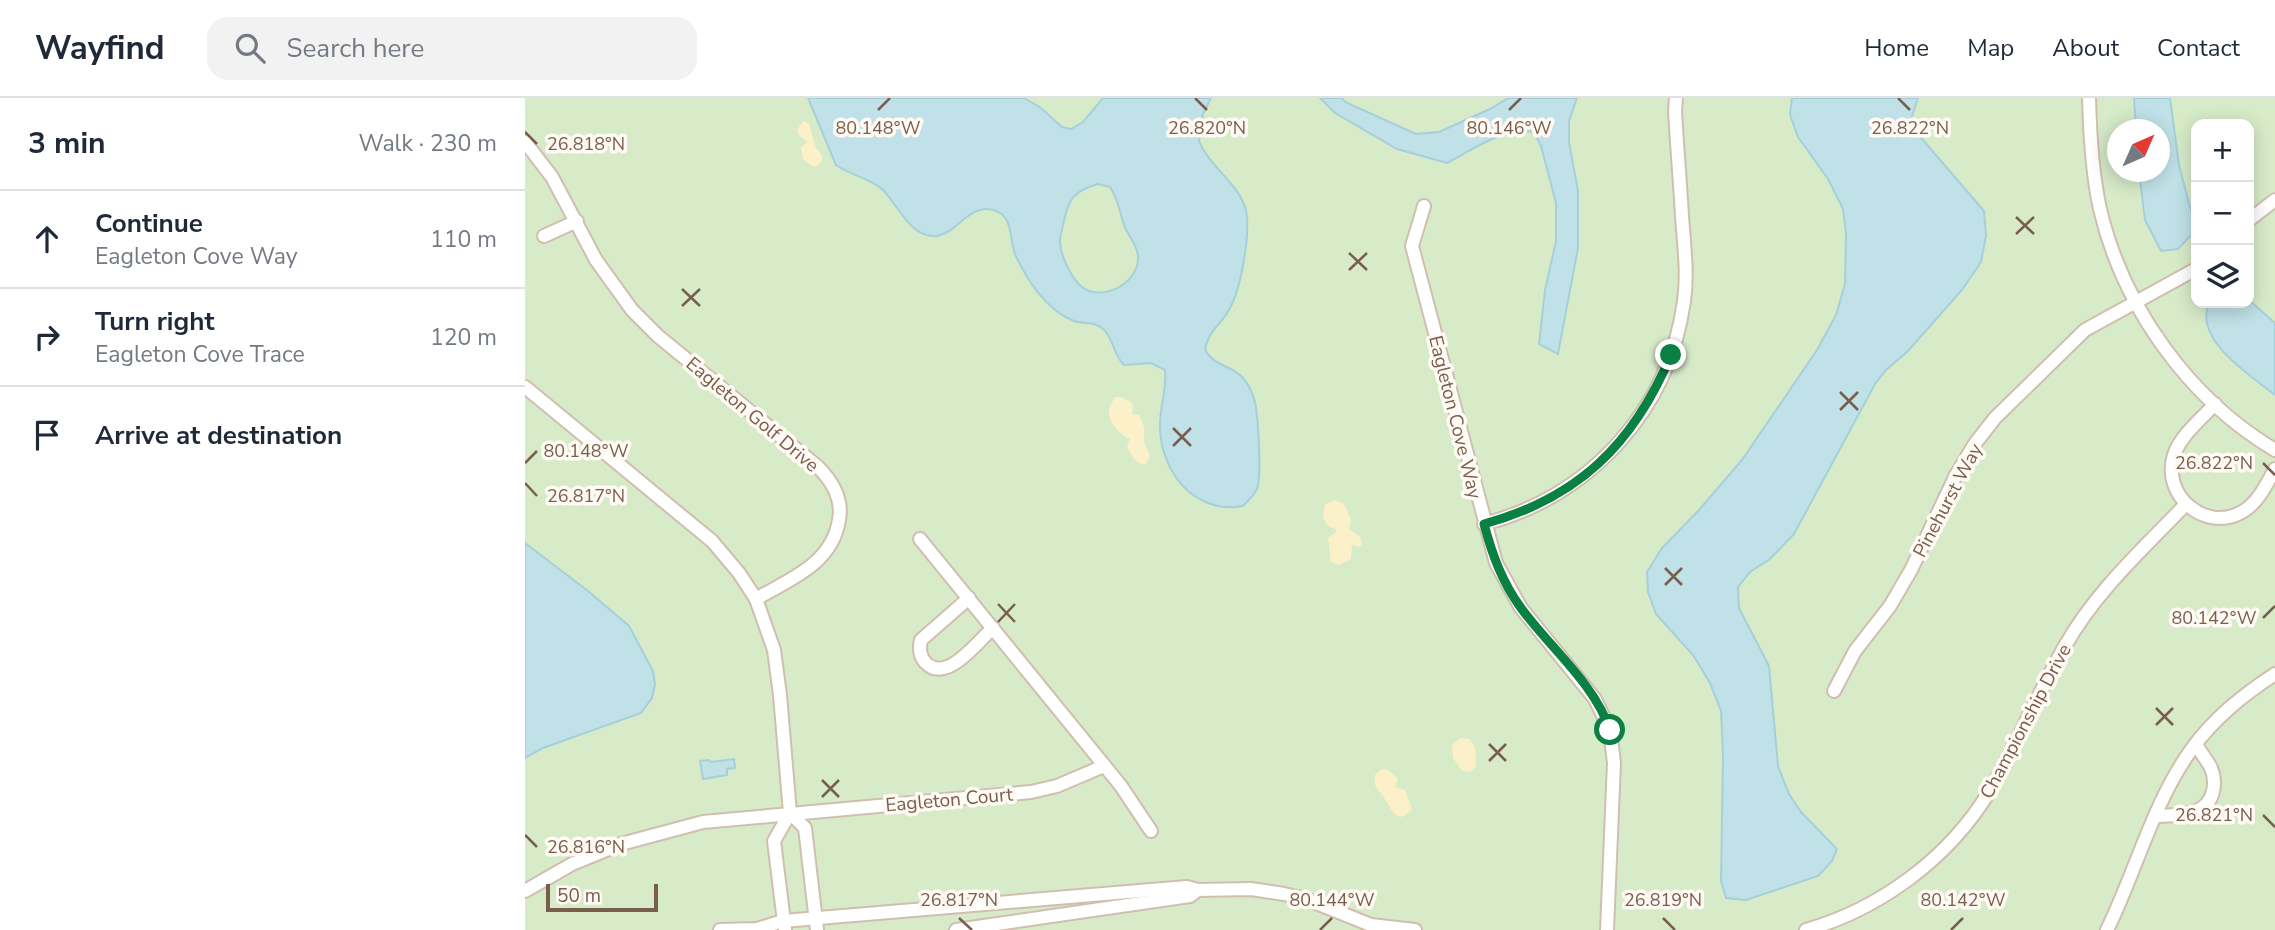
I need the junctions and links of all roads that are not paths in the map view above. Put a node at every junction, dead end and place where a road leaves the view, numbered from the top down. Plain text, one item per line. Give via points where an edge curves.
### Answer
1 (1676, 98) edge
2 (2089, 98) edge
3 (525, 142) edge
4 (2275, 200) edge
5 (1424, 206) dead end
6 (2254, 216) edge
7 (576, 221) junction
8 (544, 236) dead end
9 (2191, 272) edge
10 (2135, 302) junction
11 (525, 387) edge
12 (2215, 404) junction
13 (2275, 450) edge
14 (2275, 469) edge
15 (2186, 504) junction
16 (1484, 524) junction
17 (920, 539) dead end
18 (969, 598) junction
19 (755, 599) junction
20 (993, 628) junction
21 (2275, 674) edge
22 (1834, 691) dead end
23 (2196, 744) junction
24 (1104, 766) junction
25 (790, 813) junction
26 (2156, 816) junction
27 (1151, 831) dead end
28 (1198, 890) junction
29 (525, 891) edge
30 (817, 924) edge
31 (784, 925) edge
32 (720, 930) edge
33 (957, 930) edge
34 (1415, 930) edge
35 (1607, 930) edge
36 (1806, 930) edge
37 (2106, 930) edge

1 - 16 street via 1684,300 1676,342 1658,387 1627,434 1578,481 1529,509
2 - 10 street via 2093,170 2101,211
3 - 7 street, Eagleton Golf Drive via 552,177
4 - 6 street
5 - 16 street, Eagleton Cove Way via 1412,246
7 - 8 street
7 - 19 street, Eagleton Golf Drive via 596,260 632,310 818,467 836,493 837,534 826,553
9 - 10 street, Pinehurst Way
10 - 12 street via 2173,359
10 - 22 street, Pinehurst Way via 2076,338 1981,436 1956,475 1906,579 1855,651
11 - 19 street via 712,541
12 - 13 street
12 - 15 street via 2173,457 2174,486
14 - 15 street via 2257,499 2230,517 2207,516
15 - 36 street, Championship Drive via 2087,611 2004,766 1965,826 1886,895
16 - 35 street, Eagleton Cove Way via 1507,587 1595,699 1610,730 1614,763
17 - 18 street
18 - 20 street
18 - 20 street via 921,640 919,648 927,664 936,669 951,666
19 - 25 street via 778,671
20 - 24 street
21 - 23 street via 2229,707
23 - 26 street via 2173,778
23 - 26 street via 2212,769 2213,793 2208,803 2187,814
24 - 25 street, Eagleton Court via 1031,792
24 - 27 street
25 - 29 street, Eagleton Court via 723,819 661,832 582,860
25 - 30 street via 805,828
25 - 31 street via 774,841
26 - 37 street
28 - 30 street via 1187,887
28 - 33 street via 1190,896
28 - 34 street via 1284,894 1371,925
30 - 31 street
31 - 32 street

